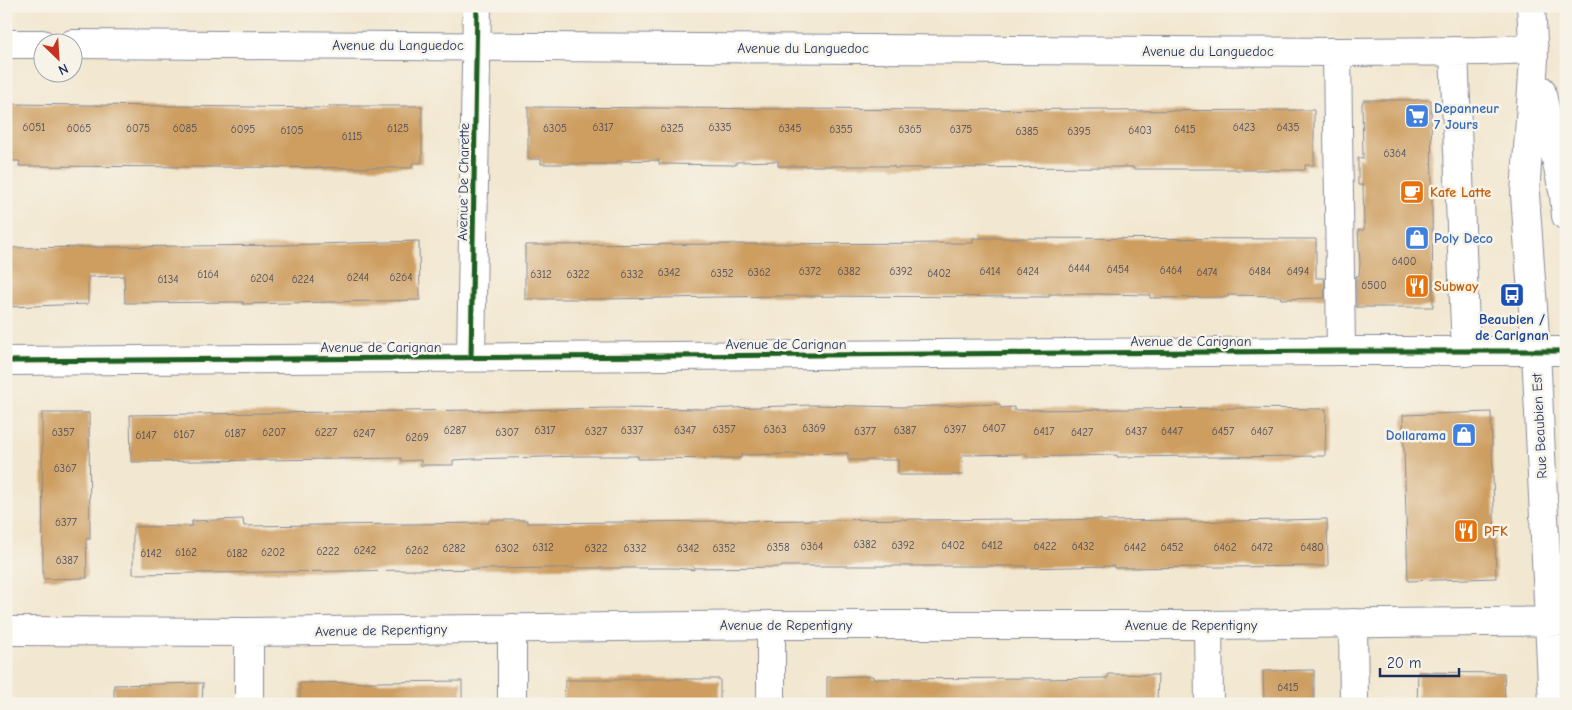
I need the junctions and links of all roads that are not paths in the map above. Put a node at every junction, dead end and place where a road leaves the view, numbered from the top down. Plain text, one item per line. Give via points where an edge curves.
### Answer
1 (477, 6) edge
2 (1531, 6) edge
3 (6, 44) edge
4 (32, 44) edge
5 (82, 44) edge
6 (477, 45) junction
7 (1454, 51) junction
8 (1338, 52) junction
9 (1534, 54) junction
10 (1565, 203) edge
11 (1341, 351) junction
12 (1466, 352) junction
13 (1552, 354) edge
14 (471, 357) junction
15 (6, 361) edge
16 (1558, 621) edge
17 (1353, 623) junction
18 (771, 625) junction
19 (1208, 625) junction
20 (512, 628) junction
21 (6, 631) edge
22 (249, 632) junction
23 (249, 704) edge
24 (512, 704) edge
25 (771, 704) edge
26 (1209, 704) edge
27 (1354, 704) edge
28 (1553, 704) edge

1 - 6 street, Avenue De Charette
2 - 9 street, Rue Beaubien Est
3 - 4 street
5 - 6 street, Avenue du Languedoc
6 - 8 street, Avenue du Languedoc
6 - 14 street, Avenue De Charette
7 - 8 street, Avenue du Languedoc
7 - 9 street, Avenue du Languedoc
7 - 12 street
8 - 11 street
9 - 10 street, Rue Beaubien Est
9 - 13 street, Rue Beaubien Est via 1525,194
11 - 12 street, Avenue de Carignan
11 - 14 street, Avenue de Carignan
12 - 13 street, Avenue de Carignan
13 - 16 street, Rue Beaubien Est
14 - 15 street, Avenue de Carignan
16 - 17 street, Avenue de Repentigny
16 - 28 street, Rue Beaubien Est
17 - 19 street, Avenue de Repentigny
17 - 27 street
18 - 19 street, Avenue de Repentigny
18 - 20 street, Avenue de Repentigny
18 - 25 street
19 - 26 street
20 - 22 street, Avenue de Repentigny
20 - 24 street
21 - 22 street, Avenue de Repentigny
22 - 23 street

